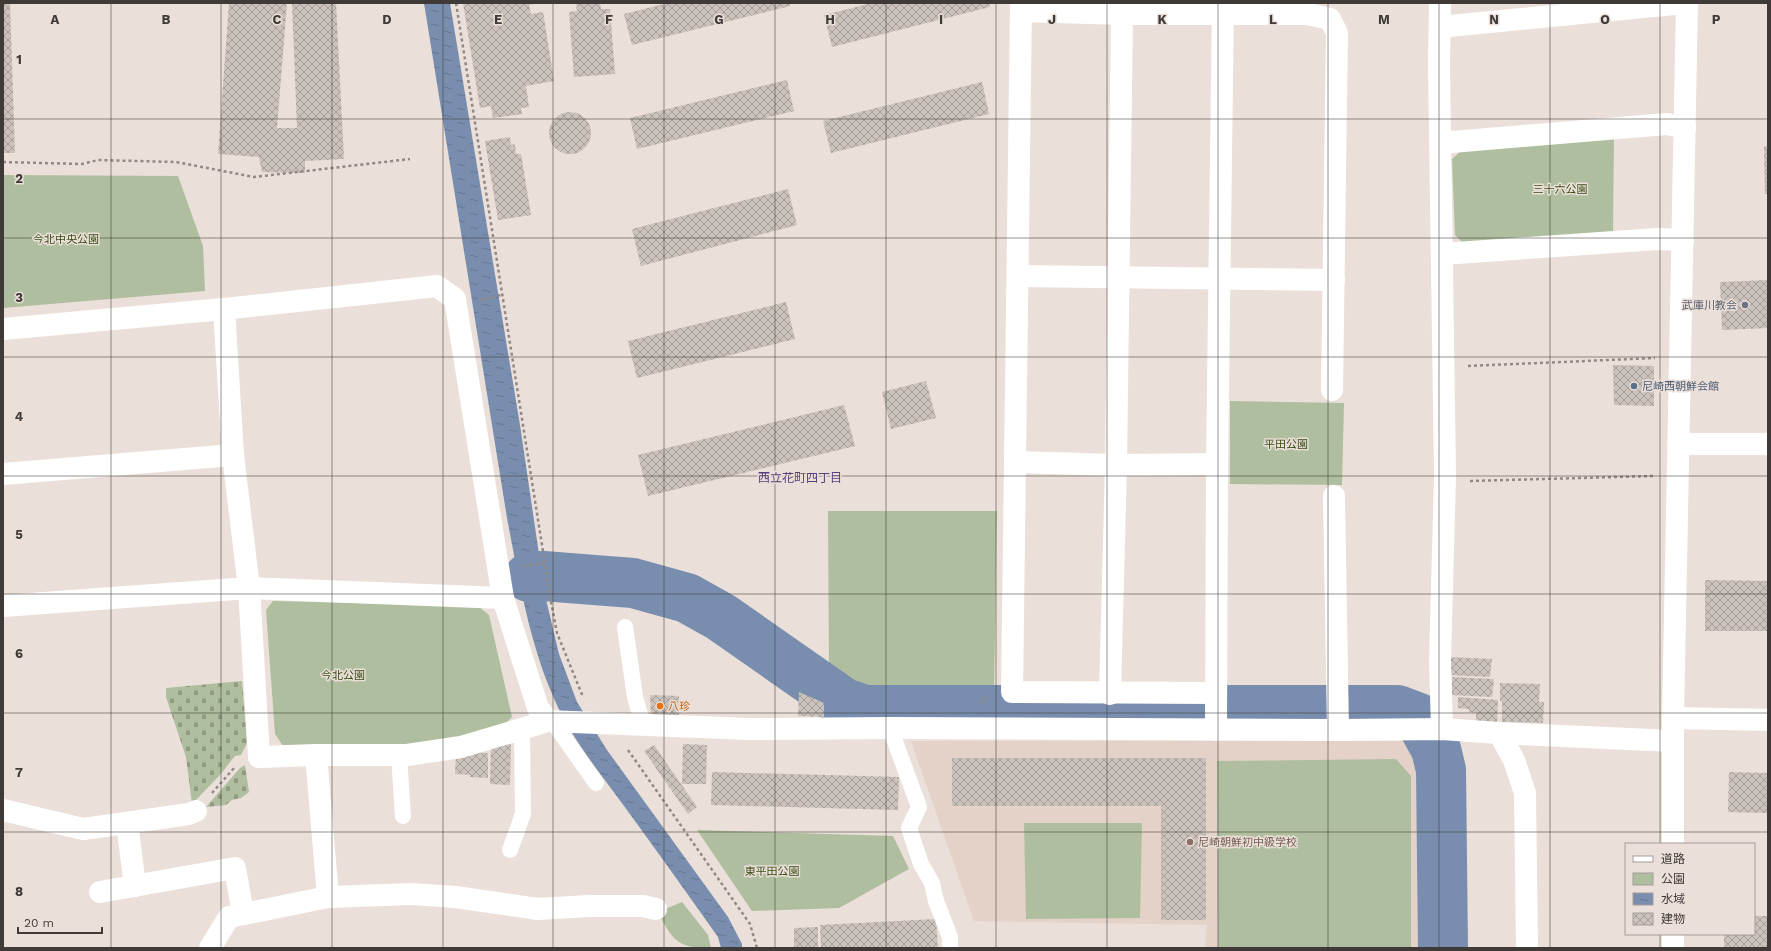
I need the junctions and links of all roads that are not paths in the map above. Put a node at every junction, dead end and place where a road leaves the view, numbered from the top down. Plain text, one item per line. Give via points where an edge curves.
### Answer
1 (1440, 3) edge
2 (1687, 4) edge
3 (1021, 7) edge
4 (1223, 8) edge
5 (1122, 14) junction
6 (1440, 25) junction
7 (1686, 128) junction
8 (1440, 143) junction
9 (1683, 240) junction
10 (1442, 254) junction
11 (1018, 276) junction
12 (1118, 278) junction
13 (1220, 278) junction
14 (1334, 280) junction
15 (224, 309) junction
16 (3, 329) edge
17 (1332, 390) dead end
18 (1679, 444) junction
19 (1768, 444) edge
20 (233, 455) junction
21 (1015, 462) junction
22 (1217, 464) junction
23 (1116, 465) junction
24 (3, 474) edge
25 (1334, 496) dead end
26 (249, 588) junction
27 (503, 598) junction
28 (3, 606) edge
29 (625, 627) dead end
30 (1110, 694) junction
31 (1216, 711) junction
32 (1338, 717) junction
33 (1673, 718) junction
34 (1768, 720) edge
35 (553, 721) junction
36 (644, 725) junction
37 (890, 728) junction
38 (522, 729) junction
39 (1442, 729) junction
40 (1498, 733) junction
41 (1673, 741) junction
42 (316, 755) junction
43 (399, 755) junction
44 (596, 784) dead end
45 (3, 810) edge
46 (196, 811) road end
47 (403, 816) dead end
48 (127, 822) junction
49 (1673, 843) edge
50 (510, 850) dead end
51 (135, 886) junction
52 (100, 892) dead end
53 (328, 897) junction
54 (656, 909) dead end
55 (243, 914) junction
56 (1673, 935) edge
57 (210, 948) edge
58 (950, 948) edge
59 (1527, 948) edge
60 (1673, 948) edge

1 - 6 street
2 - 6 street
2 - 7 street
3 - 5 street
3 - 11 street
4 - 5 street
4 - 13 street
4 - 14 street via 1308,14 1330,19 1337,33
5 - 12 street
6 - 8 street
7 - 8 street via 1667,124
7 - 9 street
8 - 10 street
9 - 10 street via 1657,239
9 - 18 street
10 - 39 street
11 - 12 street
11 - 21 street
12 - 13 street
12 - 23 street
13 - 14 street
13 - 22 street
14 - 17 street
15 - 16 street
15 - 20 street
15 - 27 street via 437,286 455,299
18 - 19 street
18 - 33 street
20 - 24 street
20 - 26 street
21 - 23 street
21 - 30 street via 1012,692
22 - 23 street
22 - 31 street
23 - 30 street
25 - 32 street
26 - 27 street
26 - 28 street
26 - 42 street via 259,757
27 - 35 street via 538,708
29 - 36 lane via 635,696
30 - 31 street
31 - 32 street
31 - 37 street
32 - 39 street via 1411,729
33 - 34 street
33 - 41 street
35 - 36 street
35 - 38 street
35 - 44 lane
36 - 37 street via 749,729
37 - 58 lane via 919,807 909,828 921,864 932,883 950,937
38 - 43 street via 461,747
38 - 50 lane via 523,814
39 - 40 street
40 - 41 street
40 - 59 street via 1514,760 1525,793
41 - 49 street
42 - 43 street
42 - 53 street
43 - 47 lane
45 - 48 street via 83,829
46 - 48 street
48 - 51 street
51 - 52 street
51 - 55 street via 235,868
53 - 54 street via 412,894 455,897 538,910 588,906 644,906
53 - 55 street
55 - 57 street via 229,917
56 - 60 street

